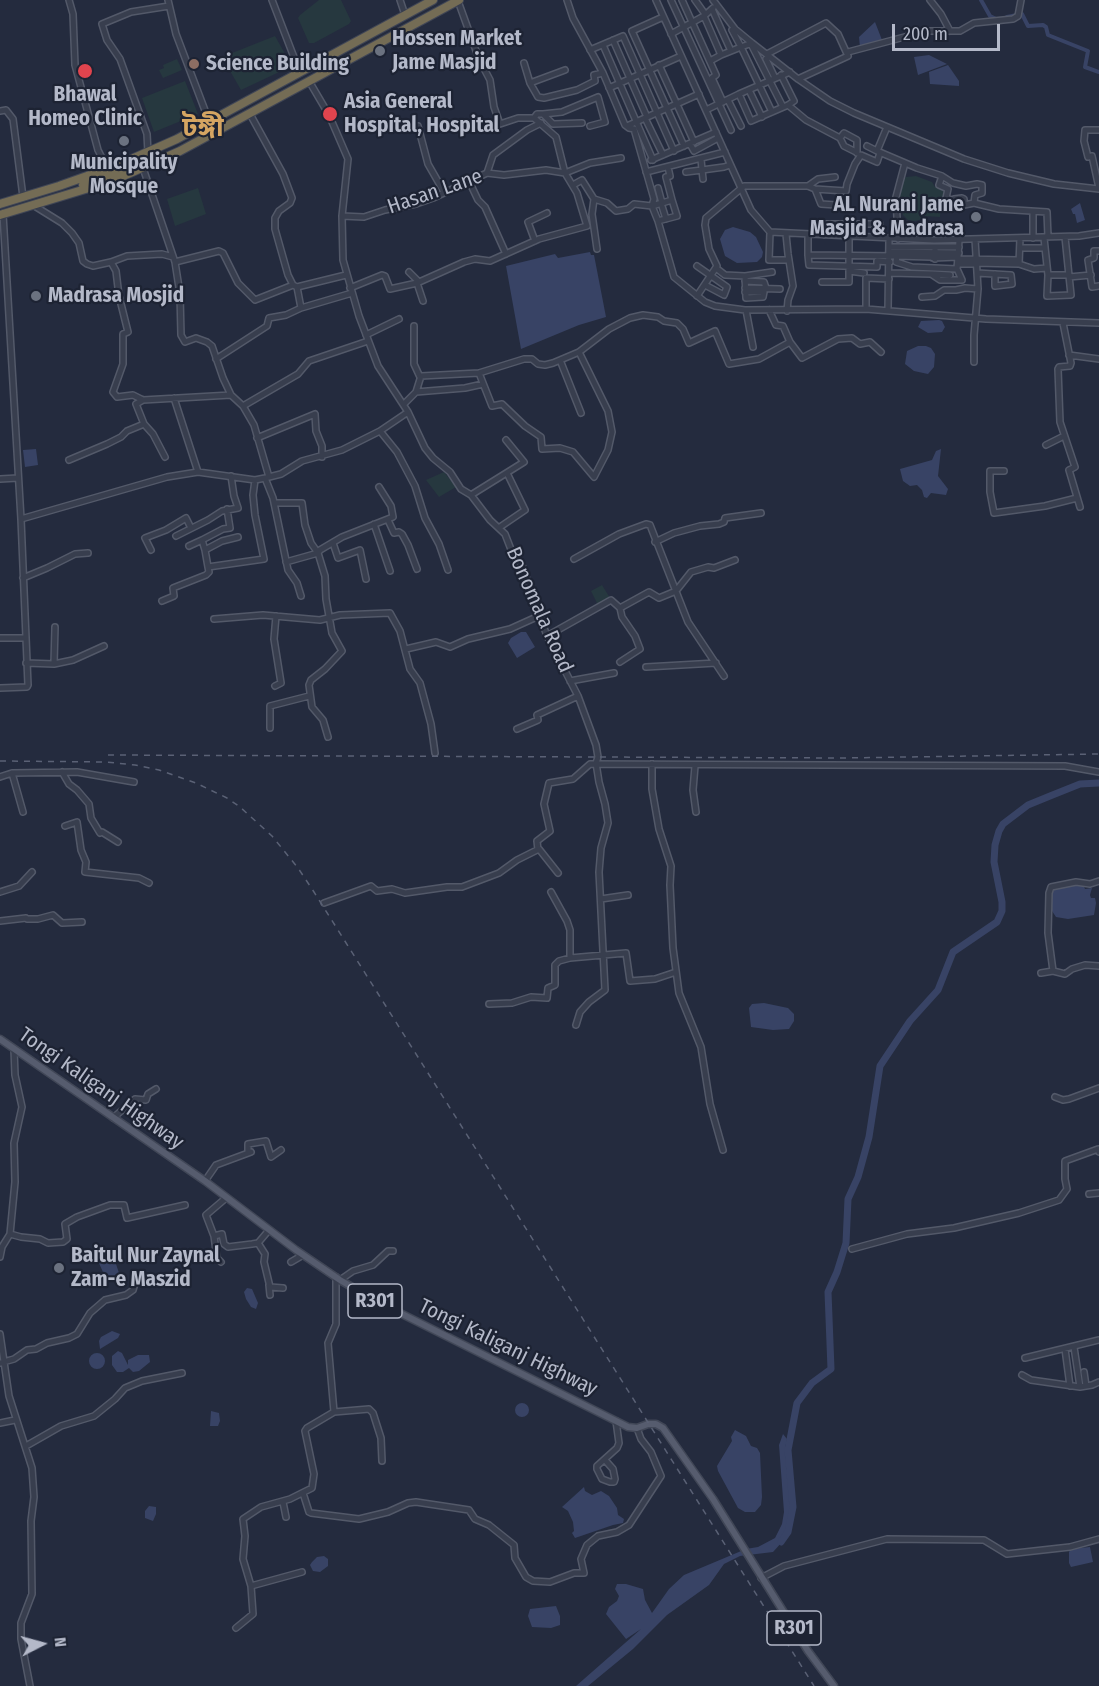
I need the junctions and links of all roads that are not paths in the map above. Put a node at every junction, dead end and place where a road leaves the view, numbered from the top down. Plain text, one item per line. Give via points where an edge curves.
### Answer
1 (69, 0) edge
2 (272, 0) edge
3 (400, 0) edge
4 (433, 0) edge
5 (459, 0) edge
6 (567, 0) edge
7 (656, 0) edge
8 (671, 0) edge
9 (682, 0) edge
10 (695, 0) edge
11 (930, 0) edge
12 (1021, 0) edge
13 (169, 3) edge
14 (714, 4) edge
15 (405, 15) junction
16 (704, 15) junction
17 (663, 17) junction
18 (692, 23) junction
19 (684, 27) junction
20 (735, 29) junction
21 (950, 31) junction
22 (672, 34) junction
23 (613, 40) junction
24 (751, 42) junction
25 (603, 45) junction
26 (741, 47) junction
27 (590, 50) junction
28 (731, 51) junction
29 (848, 52) junction
30 (721, 55) junction
31 (681, 56) junction
32 (766, 57) junction
33 (710, 61) junction
34 (524, 63) dead end
35 (659, 65) junction
36 (649, 69) junction
37 (565, 70) dead end
38 (790, 72) junction
39 (300, 73) junction
40 (603, 73) junction
41 (639, 74) junction
42 (781, 75) junction
43 (629, 79) junction
44 (772, 79) junction
45 (798, 79) junction
46 (309, 81) junction
47 (530, 83) junction
48 (620, 83) junction
49 (759, 85) junction
50 (609, 88) junction
51 (749, 90) junction
52 (699, 94) junction
53 (739, 94) junction
54 (723, 102) junction
55 (677, 104) junction
56 (785, 106) junction
57 (667, 108) junction
58 (706, 110) junction
59 (0, 111) edge
60 (772, 112) junction
61 (657, 113) junction
62 (250, 114) junction
63 (543, 114) junction
64 (762, 117) junction
65 (534, 118) junction
66 (646, 118) junction
67 (209, 121) junction
68 (637, 122) junction
69 (541, 123) junction
70 (582, 123) dead end
71 (418, 126) dead end
72 (590, 126) dead end
73 (627, 126) junction
74 (741, 126) dead end
75 (887, 127) junction
76 (731, 130) dead end
77 (1099, 130) edge
78 (717, 135) junction
79 (840, 138) junction
80 (689, 144) junction
81 (867, 146) dead end
82 (674, 151) junction
83 (725, 152) junction
84 (879, 152) junction
85 (148, 153) junction
86 (858, 154) junction
87 (663, 155) junction
88 (621, 158) dead end
89 (653, 159) junction
90 (701, 159) junction
91 (905, 163) junction
92 (644, 164) junction
93 (730, 165) junction
94 (668, 167) junction
95 (107, 168) junction
96 (143, 168) junction
97 (702, 170) junction
98 (121, 172) dead end
99 (646, 172) junction
100 (686, 172) dead end
101 (487, 173) junction
102 (565, 173) junction
103 (942, 176) junction
104 (836, 177) dead end
105 (704, 179) dead end
106 (469, 181) junction
107 (573, 185) junction
108 (808, 186) junction
109 (658, 188) dead end
110 (741, 188) junction
111 (814, 189) junction
112 (1099, 189) edge
113 (444, 192) junction
114 (23, 197) junction
115 (594, 199) junction
116 (672, 200) junction
117 (662, 203) junction
118 (974, 203) junction
119 (0, 204) edge
120 (33, 205) junction
121 (836, 205) dead end
122 (652, 206) junction
123 (1033, 212) junction
124 (1, 213) edge
125 (547, 213) dead end
126 (342, 216) junction
127 (666, 219) junction
128 (658, 221) junction
129 (880, 224) dead end
130 (770, 232) junction
131 (1099, 233) edge
132 (786, 234) junction
133 (808, 234) junction
134 (824, 235) junction
135 (849, 237) junction
136 (1065, 237) junction
137 (1020, 238) junction
138 (1033, 238) junction
139 (1046, 238) junction
140 (889, 239) junction
141 (898, 239) junction
142 (975, 239) junction
143 (959, 240) junction
144 (535, 241) junction
145 (1020, 248) junction
146 (1045, 248) junction
147 (597, 249) dead end
148 (1099, 251) edge
149 (506, 254) junction
150 (889, 254) junction
151 (933, 254) junction
152 (808, 255) junction
153 (848, 255) junction
154 (897, 256) junction
155 (958, 258) junction
156 (174, 260) junction
157 (789, 261) junction
158 (111, 262) junction
159 (976, 262) junction
160 (1019, 262) junction
161 (697, 266) dead end
162 (716, 268) junction
163 (849, 269) junction
164 (932, 271) junction
165 (409, 272) dead end
166 (772, 272) dead end
167 (1048, 272) junction
168 (760, 273) junction
169 (864, 273) dead end
170 (977, 273) junction
171 (950, 274) dead end
172 (994, 274) dead end
173 (1091, 275) junction
174 (346, 276) junction
175 (710, 276) junction
176 (889, 276) junction
177 (1069, 276) junction
178 (822, 282) dead end
179 (418, 283) junction
180 (745, 284) junction
181 (705, 285) junction
182 (295, 286) junction
183 (1099, 286) edge
184 (764, 287) junction
185 (780, 289) dead end
186 (978, 289) junction
187 (351, 291) junction
188 (697, 296) junction
189 (922, 297) dead end
190 (423, 301) dead end
191 (302, 308) junction
192 (866, 309) junction
193 (746, 310) junction
194 (769, 310) junction
195 (787, 310) junction
196 (888, 310) junction
197 (9, 316) junction
198 (0, 317) edge
199 (399, 319) dead end
200 (975, 319) junction
201 (1063, 323) junction
202 (1099, 323) edge
203 (414, 326) dead end
204 (367, 338) junction
205 (790, 342) junction
206 (753, 347) dead end
207 (579, 352) junction
208 (881, 352) dead end
209 (1069, 355) junction
210 (216, 359) junction
211 (1099, 359) edge
212 (560, 360) junction
213 (974, 362) dead end
214 (479, 373) junction
215 (420, 377) junction
216 (483, 384) junction
217 (416, 392) junction
218 (231, 395) junction
219 (174, 398) junction
220 (143, 400) junction
221 (404, 405) junction
222 (243, 406) junction
223 (408, 412) junction
224 (581, 413) dead end
225 (144, 424) junction
226 (380, 431) junction
227 (1064, 436) junction
228 (257, 438) junction
229 (506, 440) dead end
230 (1046, 445) dead end
231 (165, 457) dead end
232 (322, 457) junction
233 (69, 460) dead end
234 (1004, 471) dead end
235 (198, 472) junction
236 (507, 473) junction
237 (231, 476) junction
238 (267, 477) junction
239 (18, 478) junction
240 (0, 479) edge
241 (255, 480) junction
242 (379, 487) dead end
243 (471, 495) junction
244 (1077, 498) junction
245 (273, 503) junction
246 (1080, 507) dead end
247 (227, 509) junction
248 (761, 513) dead end
249 (21, 519) junction
250 (388, 520) junction
251 (374, 524) junction
252 (500, 527) junction
253 (191, 528) junction
254 (176, 536) dead end
255 (238, 537) dead end
256 (202, 540) junction
257 (656, 542) junction
258 (333, 543) junction
259 (189, 546) dead end
260 (151, 550) dead end
261 (205, 550) junction
262 (88, 553) dead end
263 (318, 553) junction
264 (574, 559) dead end
265 (735, 560) dead end
266 (286, 562) junction
267 (208, 567) junction
268 (417, 569) dead end
269 (448, 570) dead end
270 (390, 571) dead end
271 (22, 578) junction
272 (366, 579) dead end
273 (676, 591) junction
274 (301, 596) dead end
275 (162, 601) dead end
276 (620, 608) junction
277 (540, 615) junction
278 (276, 616) junction
279 (330, 617) junction
280 (214, 619) dead end
281 (55, 627) dead end
282 (547, 636) junction
283 (0, 638) edge
284 (24, 638) junction
285 (104, 646) dead end
286 (406, 649) junction
287 (620, 662) dead end
288 (26, 663) junction
289 (717, 663) junction
290 (54, 664) junction
291 (646, 668) dead end
292 (614, 673) dead end
293 (724, 676) dead end
294 (570, 681) junction
295 (275, 686) dead end
296 (0, 688) edge
297 (309, 696) junction
298 (578, 696) junction
299 (270, 728) dead end
300 (517, 729) dead end
301 (328, 737) dead end
302 (435, 753) dead end
303 (596, 763) junction
304 (652, 765) junction
305 (695, 766) junction
306 (62, 772) junction
307 (1099, 772) edge
308 (12, 773) junction
309 (0, 777) edge
310 (134, 782) dead end
311 (23, 812) dead end
312 (696, 812) dead end
313 (65, 826) dead end
314 (118, 842) dead end
315 (538, 850) junction
316 (32, 872) dead end
317 (558, 873) dead end
318 (1099, 881) edge
319 (149, 883) dead end
320 (0, 892) edge
321 (550, 892) dead end
322 (628, 895) dead end
323 (601, 899) junction
324 (324, 903) dead end
325 (0, 921) edge
326 (81, 921) dead end
327 (604, 955) junction
328 (570, 958) junction
329 (1099, 966) edge
330 (1053, 971) junction
331 (676, 972) junction
332 (1041, 974) dead end
333 (489, 1004) dead end
334 (576, 1025) dead end
335 (0, 1039) edge
336 (14, 1049) junction
337 (1099, 1088) edge
338 (156, 1089) dead end
339 (1055, 1097) dead end
340 (113, 1118) junction
341 (281, 1150) dead end
342 (723, 1150) dead end
343 (1099, 1152) edge
344 (206, 1181) junction
345 (1099, 1193) edge
346 (1089, 1194) dead end
347 (226, 1198) junction
348 (185, 1205) dead end
349 (268, 1230) junction
350 (10, 1234) junction
351 (214, 1236) junction
352 (258, 1243) junction
353 (852, 1249) dead end
354 (393, 1251) dead end
355 (303, 1255) junction
356 (0, 1257) edge
357 (221, 1262) dead end
358 (291, 1263) dead end
359 (137, 1277) dead end
360 (338, 1278) junction
361 (269, 1285) junction
362 (283, 1288) dead end
363 (270, 1295) dead end
364 (0, 1334) edge
365 (1099, 1340) edge
366 (1074, 1347) junction
367 (1065, 1349) junction
368 (1025, 1358) dead end
369 (2, 1362) edge
370 (1084, 1372) dead end
371 (182, 1373) dead end
372 (1022, 1375) dead end
373 (1099, 1382) edge
374 (1070, 1386) junction
375 (1083, 1387) junction
376 (334, 1412) junction
377 (15, 1420) junction
378 (616, 1420) junction
379 (0, 1424) edge
380 (637, 1428) junction
381 (26, 1446) junction
382 (604, 1460) dead end
383 (382, 1461) dead end
384 (303, 1493) junction
385 (282, 1502) junction
386 (286, 1517) dead end
387 (1099, 1539) edge
388 (302, 1572) dead end
389 (761, 1578) junction
390 (251, 1586) junction
391 (236, 1628) dead end
392 (30, 1686) edge
393 (834, 1686) edge

1 - 95 street via 75,65 98,150
2 - 39 street
3 - 15 street
4 - 15 highway
5 - 46 highway
5 - 65 street via 490,81 500,124
6 - 27 street
7 - 17 street
8 - 19 street
9 - 18 street
10 - 16 street
11 - 21 street
12 - 21 street via 1018,16 1013,19 974,23 960,31
13 - 67 street via 176,34
13 - 85 street via 102,24 107,40 120,58 147,134
14 - 16 street
14 - 20 street
14 - 28 street
15 - 39 highway
16 - 18 street
16 - 30 street
17 - 22 street
17 - 36 street via 632,32
18 - 19 street
18 - 33 street
19 - 22 street
19 - 54 street
20 - 24 street
20 - 26 street via 732,30
21 - 29 street via 927,31
22 - 31 street
23 - 25 street
23 - 41 street via 622,36
23 - 43 street
24 - 26 street
24 - 32 street
24 - 44 street
25 - 27 street
25 - 48 street
26 - 28 street
26 - 49 street
27 - 40 street
28 - 30 street
29 - 32 street via 826,23
29 - 45 street via 846,58
30 - 33 street
31 - 35 street
31 - 52 street
32 - 38 street
32 - 44 street
33 - 54 street via 716,75 712,78
34 - 47 street
35 - 36 street
35 - 55 street
36 - 41 street
36 - 57 street
37 - 47 street
38 - 42 street
38 - 45 street
39 - 67 highway
40 - 47 street via 594,75 595,81 577,90 544,98 538,97
40 - 50 street
41 - 43 street
41 - 61 street
42 - 44 street
42 - 56 street via 794,101
43 - 48 street
43 - 66 street
44 - 49 street
44 - 56 street
45 - 75 street via 830,101
46 - 62 highway
46 - 126 street, Bonomala Road via 348,159
48 - 50 street
48 - 68 street
49 - 51 street
49 - 60 street
50 - 73 street
51 - 53 street
51 - 64 street
52 - 55 street
52 - 58 street
53 - 54 street
53 - 64 street via 751,122
54 - 58 street
54 - 74 street
54 - 76 street
55 - 57 street
55 - 80 street
56 - 60 street
56 - 79 street
57 - 61 street
57 - 80 street
58 - 78 street
59 - 114 street via 6,110 13,119
60 - 64 street
61 - 66 street
61 - 82 street
62 - 96 highway
62 - 182 street via 292,198 275,218 275,229
63 - 65 street
63 - 70 street via 552,124
63 - 72 street via 562,112 598,97 604,122
65 - 69 street
66 - 68 street
66 - 87 street
67 - 85 highway
68 - 73 street
68 - 89 street
69 - 101 street via 493,155
69 - 102 street via 556,137
71 - 113 street via 428,164
73 - 92 street via 634,129
75 - 84 street
75 - 112 street via 1008,173
77 - 112 street via 1085,130 1084,141 1088,157 1092,156
78 - 80 street
78 - 83 street
79 - 86 street via 844,146
79 - 86 street via 844,133 857,140
80 - 82 street
81 - 84 street
82 - 87 street
83 - 90 street
83 - 93 street
84 - 86 street via 877,162
84 - 91 street
85 - 95 highway
86 - 111 street via 846,191
87 - 89 street
88 - 102 street via 590,163
89 - 92 street
90 - 94 street
90 - 97 street
91 - 103 street
91 - 141 street via 896,197
92 - 99 street
93 - 97 street
93 - 110 street
94 - 99 street
94 - 116 street via 670,176 666,177
95 - 114 highway
96 - 120 highway
96 - 156 street
97 - 100 street
97 - 105 street
98 - 124 highway
99 - 122 street via 654,199
101 - 102 street, Hasan Lane
101 - 106 street, Hasan Lane
102 - 107 street
103 - 118 street via 959,184 982,185 982,193 975,195
103 - 118 street via 939,184 948,189 946,198 962,198 964,205
104 - 108 street via 818,179
106 - 113 street, Hasan Lane
106 - 149 street
107 - 115 street via 582,180
107 - 144 street via 587,226
108 - 110 street
108 - 111 street
109 - 117 street
110 - 130 street via 751,210
110 - 162 street via 706,218 706,235
111 - 121 street via 821,204
113 - 126 street, Hasan Lane via 416,204 364,217
114 - 119 highway
115 - 122 street via 618,212 634,204
115 - 147 street
116 - 117 street
116 - 127 street via 677,216
117 - 122 street
117 - 127 street
118 - 123 street
120 - 124 highway
120 - 158 street via 72,232 83,261 93,266
122 - 128 street
123 - 138 street
123 - 139 street via 1047,212
124 - 197 street
125 - 144 street via 528,222
126 - 174 street, Bonomala Road
127 - 128 street
128 - 188 street via 674,278
129 - 134 street via 824,224
130 - 132 street
130 - 157 street via 769,260
131 - 136 street
132 - 133 street
132 - 157 street
133 - 134 street
133 - 152 street
134 - 135 street
135 - 140 street
135 - 153 street
136 - 139 street
136 - 177 street
137 - 138 street
137 - 142 street
137 - 145 street
138 - 139 street
139 - 146 street
140 - 141 street
140 - 150 street
141 - 143 street
142 - 143 street
142 - 159 street
143 - 155 street
144 - 149 street
145 - 146 street
145 - 160 street
146 - 167 street
148 - 173 street via 1088,259
149 - 179 street via 490,261 464,262
150 - 151 street
150 - 153 street
150 - 154 street
150 - 163 street via 878,261 877,267
150 - 176 street
151 - 154 street
151 - 155 street
151 - 155 street
151 - 164 street
152 - 153 street
152 - 163 street via 809,265
153 - 163 street
154 - 164 street via 896,262
155 - 159 street
155 - 164 street
155 - 164 street via 962,280 940,280
156 - 158 street via 162,254 127,255
156 - 182 street via 219,251 238,283 255,300
156 - 210 street via 181,335 185,342 196,338 207,342
157 - 195 street via 793,285
158 - 220 street via 128,332 123,334 123,364 113,392 117,397 133,395
159 - 160 street
159 - 170 street
160 - 167 street
161 - 175 street
162 - 175 street
162 - 180 street
163 - 169 street
163 - 178 street via 851,282
164 - 171 street
164 - 176 street
165 - 179 street
166 - 168 street
167 - 177 street
167 - 177 street via 1047,296 1071,295
168 - 180 street
168 - 184 street
170 - 172 street
170 - 186 street
173 - 177 street
173 - 183 street via 1092,287
174 - 182 street
174 - 187 street, Bonomala Road
175 - 181 street
175 - 181 street via 727,287 726,296
176 - 192 street via 866,278
176 - 196 street
179 - 187 street via 390,289 384,275
179 - 190 street
180 - 184 street
180 - 184 street via 746,298 762,298
181 - 188 street
182 - 191 street
184 - 185 street
186 - 189 street via 944,290
186 - 200 street
187 - 191 street
187 - 204 street, Bonomala Road
188 - 193 street via 715,306
191 - 210 street via 269,318 267,326
192 - 195 street
192 - 196 street
193 - 194 street
193 - 206 street
194 - 195 street
194 - 205 street
196 - 200 street
197 - 198 street
197 - 239 street
199 - 204 street
200 - 201 street
200 - 213 street
201 - 202 street
201 - 209 street
203 - 215 street via 414,364
204 - 221 street, Bonomala Road via 378,366
204 - 222 street via 309,361 298,374
205 - 207 street via 759,358 729,364 715,331 689,343 677,323 643,315 609,329
205 - 208 street via 802,358 838,339 870,342
207 - 212 street
207 - 216 street via 608,411 612,432 594,477 573,453 560,448 542,449 541,437 502,404 492,406
209 - 211 street
209 - 227 street via 1070,366 1058,369
210 - 218 street
212 - 214 street via 546,365 524,359
212 - 224 street
214 - 215 street
214 - 216 street
215 - 217 street
216 - 217 street
217 - 221 street
218 - 219 street
218 - 222 street
219 - 220 street
219 - 235 street
220 - 225 street via 136,404
221 - 223 street, Bonomala Road
222 - 228 street
223 - 226 street
223 - 243 street, Bonomala Road via 425,448
225 - 231 street
225 - 233 street
226 - 232 street
226 - 269 street via 416,486
227 - 230 street
227 - 244 street via 1075,467 1069,470
228 - 232 street via 315,414
228 - 238 street
229 - 236 street via 524,462
232 - 238 street via 302,461 281,474
234 - 244 street via 990,471 994,513
235 - 237 street
235 - 249 street via 167,477
236 - 243 street
236 - 252 street via 525,510
237 - 241 street
237 - 247 street via 238,507
238 - 241 street
238 - 245 street
239 - 240 street
239 - 249 street
241 - 267 street via 255,515 264,559
242 - 250 street via 393,513
243 - 252 street, Bonomala Road
244 - 246 street
245 - 263 street via 302,504 305,525
245 - 266 street
247 - 253 street
247 - 256 street via 230,528
248 - 257 street via 725,518 719,524 674,533
249 - 271 street
250 - 251 street
250 - 268 street via 394,533 402,534
251 - 258 street
251 - 270 street
252 - 277 street, Bonomala Road via 522,565
253 - 254 street
253 - 260 street via 186,518 145,538
255 - 261 street
256 - 259 street
256 - 261 street
257 - 264 street via 650,525 646,524 604,541
257 - 273 street
258 - 263 street
258 - 272 street via 338,558 360,550
261 - 267 street
262 - 271 street via 75,554
263 - 266 street
263 - 279 street via 327,584
265 - 273 street via 691,572
266 - 274 street
267 - 275 street via 206,575 173,588 174,596
271 - 284 street
273 - 276 street via 659,598 649,592
273 - 289 street via 688,622
276 - 282 street via 611,600
276 - 287 street via 640,649
277 - 282 street, Bonomala Road
277 - 286 street via 510,629 450,647 436,642
278 - 279 street via 311,620
278 - 280 street
278 - 295 street via 274,639 281,683
279 - 286 street via 390,613
279 - 297 street via 332,633 342,651 311,680
281 - 290 street
282 - 294 street, Bonomala Road
283 - 284 street
284 - 288 street
285 - 290 street
286 - 302 street via 410,669 420,683 428,710
288 - 290 street
288 - 296 street via 27,687
289 - 291 street
289 - 293 street
292 - 294 street
294 - 298 street, Bonomala Road
297 - 299 street via 270,706
297 - 301 street
298 - 300 street via 537,714 538,720
298 - 303 street, Bonomala Road via 598,751
303 - 304 street
303 - 315 street via 573,779 549,783 544,804 550,831 537,841
303 - 323 street, Bonomala Road via 608,823 601,848
304 - 305 street
304 - 331 street via 659,829 671,866
305 - 307 street via 1079,767
305 - 312 street
306 - 308 street
306 - 310 street
306 - 314 street via 89,804 91,818 100,833
308 - 309 street
308 - 311 street
313 - 319 street via 77,822 85,872 139,878
315 - 317 street
315 - 324 street via 499,873 462,887 405,893 392,889 377,891 371,886
316 - 320 street via 19,886
318 - 330 street via 1051,887 1048,933
321 - 328 street via 570,930
322 - 323 street
323 - 327 street, Bonomala Road
325 - 326 street via 53,915 62,923
327 - 328 street
327 - 331 street via 627,954 630,981
327 - 334 street, Bonomala Road via 605,992 580,1012
328 - 333 street via 555,965 555,985 548,988 547,998
329 - 330 street via 1085,965 1065,974
330 - 332 street
331 - 342 street via 679,993 701,1047 710,1104
335 - 336 main road, Tongi Kaliganj Highway / R301
336 - 340 main road, Tongi Kaliganj Highway / R301
336 - 350 street via 22,1107 14,1143
337 - 339 street via 1070,1099
338 - 340 street via 146,1100 135,1099
340 - 344 main road, Tongi Kaliganj Highway / R301
341 - 344 street via 271,1156 266,1141 248,1144 250,1151 216,1164
343 - 353 street via 1098,1149 1065,1161 1067,1189 1059,1200 1019,1213 954,1228 907,1233
344 - 347 main road, Tongi Kaliganj Highway / R301
345 - 346 street
347 - 349 main road, Tongi Kaliganj Highway / R301
347 - 351 street via 206,1215
348 - 350 street via 127,1218 124,1205 110,1205 65,1224 67,1239 63,1242 48,1243
349 - 352 street
349 - 355 main road, Tongi Kaliganj Highway / R301
350 - 356 street
351 - 352 street via 222,1234 228,1247
351 - 357 street
352 - 361 street via 265,1254
354 - 360 street via 373,1265
355 - 358 street
355 - 360 main road, Tongi Kaliganj Highway / R301
359 - 369 street via 133,1290 105,1300 76,1334
360 - 376 street via 336,1324 328,1343
360 - 378 main road, Tongi Kaliganj Highway / R301 via 374,1300
361 - 362 street
361 - 363 street
364 - 369 street
365 - 366 street
366 - 367 street
366 - 375 street
367 - 368 street
367 - 374 street
369 - 377 street
370 - 375 street
371 - 381 street via 125,1388 94,1416 61,1426
372 - 374 street
373 - 375 street
374 - 375 street
376 - 383 street via 369,1409 373,1413 381,1438
376 - 384 street via 305,1431 314,1474 312,1488
377 - 379 street
377 - 381 street
378 - 380 main road, Tongi Kaliganj Highway / R301
378 - 382 street via 619,1443
380 - 384 street via 661,1476 629,1525 598,1536 587,1545 581,1559 584,1573 550,1582 533,1581 526,1576 515,1558 514,1545 489,1525 475,1520 469,1510 416,1502 359,1519 311,1513
380 - 389 main road, Tongi Kaliganj Highway / R301 via 648,1424 663,1428 741,1541
381 - 392 street via 34,1497 33,1584 21,1623 21,1639
384 - 385 street
385 - 386 street
385 - 390 street via 261,1507 243,1519 243,1559
387 - 389 street via 1070,1547 1007,1554 984,1540 887,1539 784,1566
388 - 390 street
389 - 393 main road, Tongi Kaliganj Highway / R301
390 - 391 street via 253,1616

